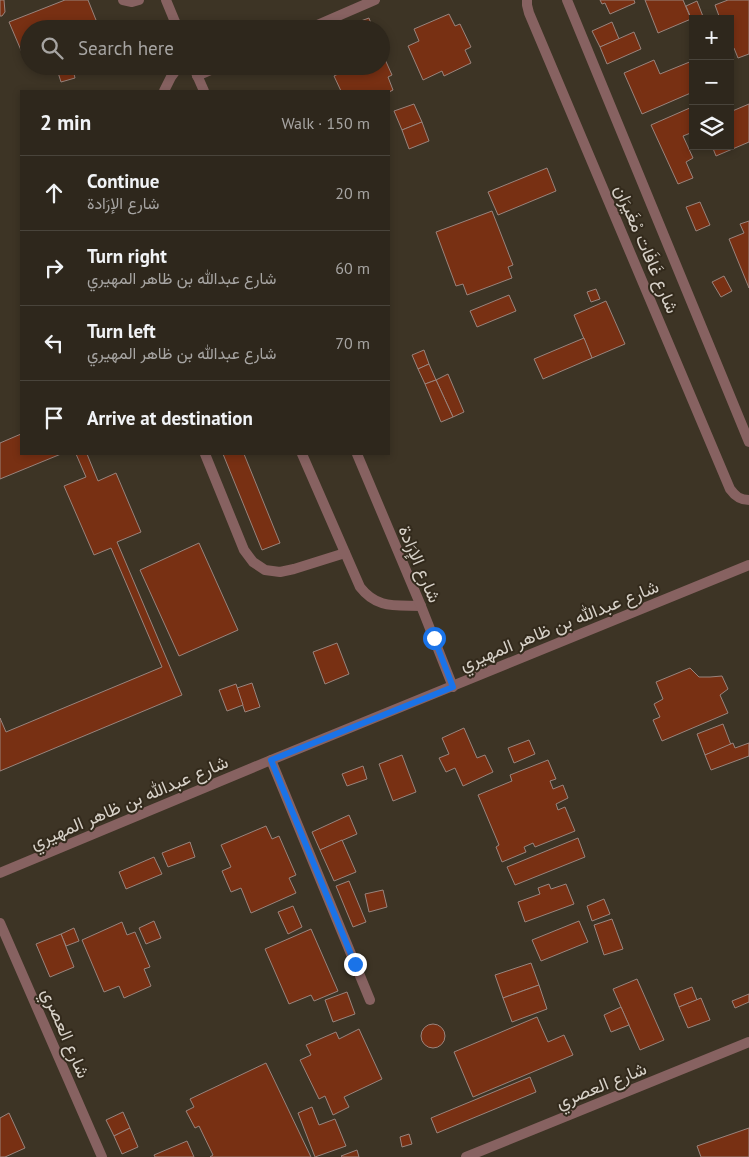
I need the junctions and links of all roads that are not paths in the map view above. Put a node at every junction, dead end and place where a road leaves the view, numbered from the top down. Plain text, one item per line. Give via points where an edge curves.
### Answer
1 (122, 0) edge
2 (139, 0) edge
3 (166, 0) edge
4 (375, 0) edge
5 (527, 0) edge
6 (567, 0) edge
7 (174, 20) edge
8 (329, 20) edge
9 (172, 75) edge
10 (197, 75) edge
11 (164, 90) edge
12 (204, 90) edge
13 (749, 442) edge
14 (205, 455) edge
15 (302, 455) edge
16 (357, 455) edge
17 (749, 500) edge
18 (345, 553) junction
19 (749, 565) edge
20 (421, 606) junction
21 (453, 687) junction
22 (271, 760) junction
23 (0, 873) edge
24 (0, 923) edge
25 (370, 1000) dead end
26 (749, 1042) edge
27 (102, 1157) edge
28 (466, 1157) edge

1 - 2 street
3 - 7 street
4 - 8 street
5 - 17 street, شارع غَافَات مْغَيرَان via 529,13 730,489 740,499
6 - 13 street, شارع غَافَات مْغَيرَان
9 - 11 street
10 - 12 street
14 - 18 street via 244,550 253,562 265,570 280,572
15 - 18 street
16 - 20 street, شارع الإرَادة
18 - 20 street via 360,586 374,600 383,604
19 - 21 street, شارع عبدالله بن ظاهر المهيري
20 - 21 street, شارع الإرَادة
21 - 22 street, شارع عبدالله بن ظاهر المهيري
22 - 23 street, شارع عبدالله بن ظاهر المهيري
22 - 25 street
24 - 27 street, شارع العصري
26 - 28 street, شارع العصري

